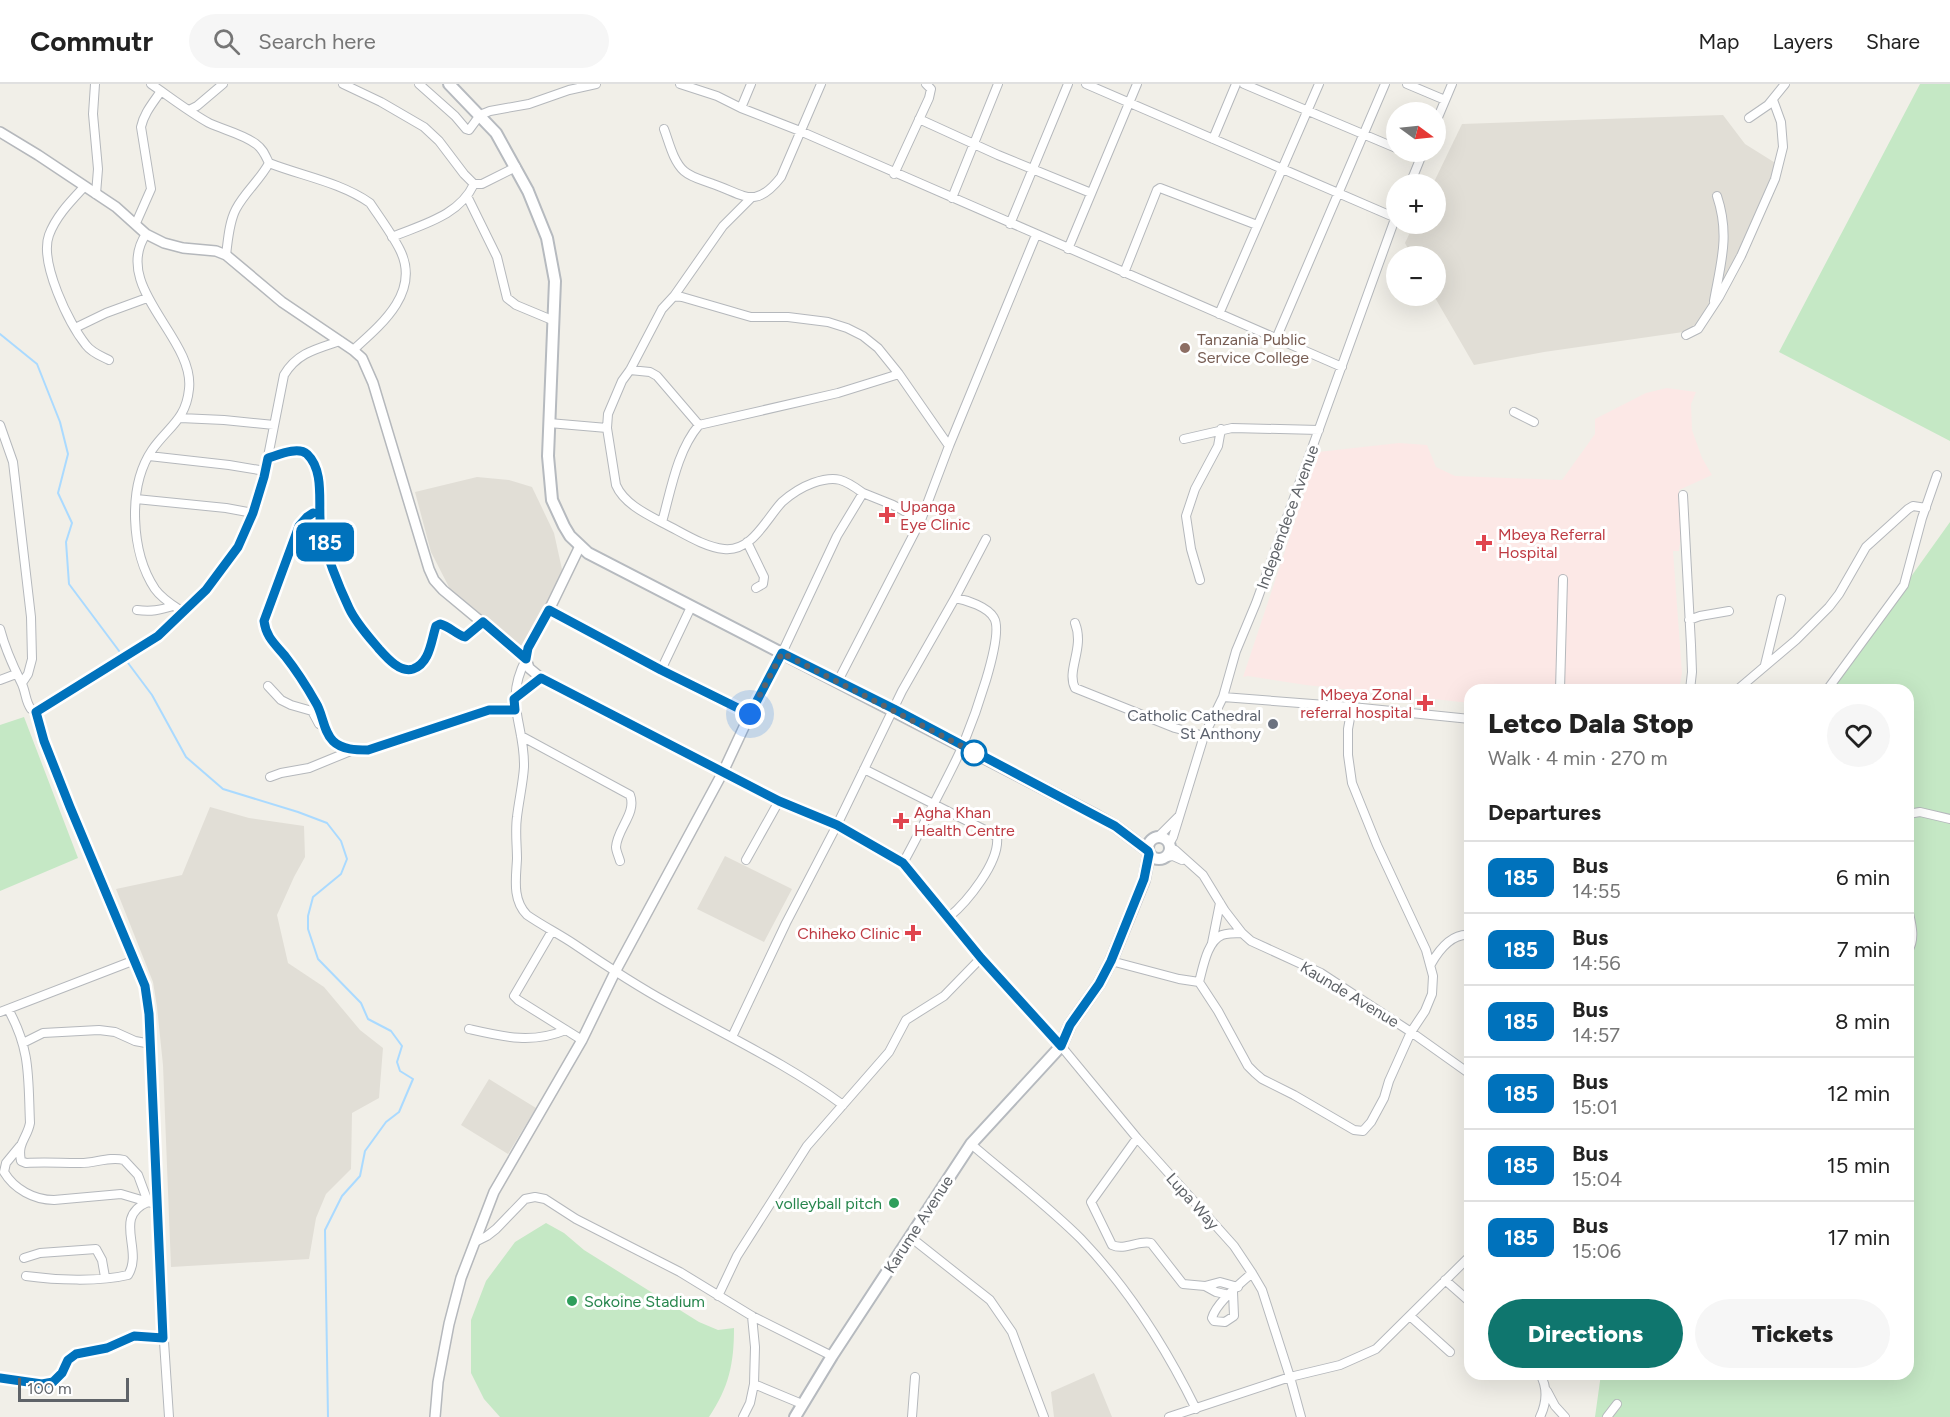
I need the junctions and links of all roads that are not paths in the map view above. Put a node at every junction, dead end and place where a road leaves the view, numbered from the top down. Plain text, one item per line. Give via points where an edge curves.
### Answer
1 (94, 84) edge
2 (151, 84) edge
3 (223, 84) edge
4 (343, 84) edge
5 (419, 84) edge
6 (449, 84) edge
7 (596, 84) edge
8 (680, 84) edge
9 (686, 84) edge
10 (751, 84) edge
11 (821, 84) edge
12 (926, 84) edge
13 (998, 84) edge
14 (1068, 84) edge
15 (1086, 84) edge
16 (1137, 84) edge
17 (1236, 84) edge
18 (1244, 84) edge
19 (1319, 84) edge
20 (1385, 84) edge
21 (1407, 84) edge
22 (1452, 84) edge
23 (1785, 84) edge
24 (161, 91) junction
25 (1445, 100) joint
26 (1773, 100) junction
27 (1129, 103) junction
28 (741, 108) junction
29 (189, 110) junction
30 (1307, 111) junction
31 (480, 115) junction
32 (919, 118) junction
33 (1749, 118) dead end
34 (664, 129) dead end
35 (800, 131) junction
36 (0, 132) edge
37 (1364, 134) junction
38 (1213, 139) junction
39 (974, 144) junction
40 (1386, 144) edge
41 (268, 163) junction
42 (516, 168) junction
43 (1032, 169) junction
44 (1282, 169) junction
45 (894, 174) junction
46 (474, 184) junction
47 (84, 187) junction
48 (1091, 193) junction
49 (1338, 193) junction
50 (96, 194) junction
51 (467, 196) junction
52 (1717, 196) dead end
53 (751, 198) junction
54 (952, 198) junction
55 (1386, 213) edge
56 (136, 223) junction
57 (1010, 224) junction
58 (1257, 225) junction
59 (146, 234) junction
60 (1390, 234) edge
61 (1036, 235) junction
62 (392, 237) junction
63 (1068, 249) junction
64 (226, 255) junction
65 (1124, 273) junction
66 (674, 296) junction
67 (147, 298) junction
68 (1713, 307) junction
69 (1219, 314) junction
70 (552, 320) junction
71 (75, 328) junction
72 (1686, 335) dead end
73 (1276, 339) junction
74 (339, 341) junction
75 (353, 350) junction
76 (109, 360) dead end
77 (1341, 367) junction
78 (630, 370) junction
79 (899, 374) junction
80 (1514, 412) dead end
81 (180, 418) junction
82 (1534, 422) dead end
83 (549, 423) junction
84 (0, 425) edge
85 (273, 425) junction
86 (699, 425) junction
87 (607, 428) junction
88 (1221, 429) junction
89 (1319, 429) junction
90 (1184, 439) dead end
91 (949, 446) junction
92 (149, 456) junction
93 (268, 458) junction
94 (265, 471) junction
95 (1937, 475) dead end
96 (863, 493) junction
97 (1683, 495) dead end
98 (136, 498) junction
99 (1926, 508) junction
100 (319, 511) junction
101 (253, 513) junction
102 (921, 520) junction
103 (662, 522) junction
104 (986, 539) dead end
105 (747, 542) junction
106 (580, 546) junction
107 (1563, 579) dead end
108 (1200, 580) dead end
109 (756, 588) dead end
110 (955, 598) junction
111 (1781, 599) dead end
112 (173, 606) junction
113 (691, 607) junction
114 (138, 610) dead end
115 (549, 610) junction
116 (183, 612) junction
117 (1729, 612) dead end
118 (1689, 620) junction
119 (483, 622) junction
120 (1075, 623) dead end
121 (0, 628) edge
122 (2, 641) edge
123 (782, 653) junction
124 (526, 659) junction
125 (1764, 666) junction
126 (661, 670) junction
127 (16, 674) junction
128 (541, 678) junction
129 (0, 680) edge
130 (838, 681) junction
131 (22, 683) junction
132 (1560, 684) edge
133 (1691, 684) edge
134 (1744, 684) edge
135 (1831, 684) edge
136 (268, 686) dead end
137 (1222, 697) junction
138 (514, 699) junction
139 (1352, 707) junction
140 (894, 709) junction
141 (515, 710) junction
142 (37, 711) junction
143 (750, 714) junction
144 (1464, 718) edge
145 (325, 727) junction
146 (521, 736) junction
147 (1204, 736) junction
148 (962, 747) junction
149 (353, 750) junction
150 (864, 769) junction
151 (723, 772) junction
152 (270, 777) dead end
153 (779, 801) junction
154 (934, 803) junction
155 (1914, 814) edge
156 (1178, 817) junction
157 (1950, 819) edge
158 (837, 825) junction
159 (1124, 832) junction
160 (1156, 838) junction
161 (1160, 852) junction
162 (746, 860) dead end
163 (620, 861) dead end
164 (903, 863) junction
165 (1220, 903) junction
166 (949, 916) junction
167 (552, 931) junction
168 (1242, 933) junction
169 (1464, 934) edge
170 (1210, 948) junction
171 (981, 958) junction
172 (135, 960) junction
173 (1111, 961) junction
174 (1431, 964) junction
175 (615, 972) junction
176 (1199, 982) junction
177 (4, 1010) edge
178 (469, 1029) dead end
179 (566, 1030) junction
180 (1411, 1032) junction
181 (732, 1037) junction
182 (582, 1040) junction
183 (23, 1043) junction
184 (151, 1044) junction
185 (1061, 1046) junction
186 (1464, 1070) edge
187 (843, 1106) junction
188 (1137, 1138) junction
189 (970, 1144) junction
190 (20, 1146) junction
191 (2, 1172) edge
192 (148, 1202) junction
193 (157, 1204) junction
194 (909, 1236) junction
195 (475, 1242) junction
196 (24, 1258) dead end
197 (1464, 1262) edge
198 (1252, 1273) junction
199 (26, 1276) dead end
200 (105, 1278) junction
201 (1445, 1280) junction
202 (1206, 1286) junction
203 (1233, 1291) junction
204 (718, 1296) junction
205 (1464, 1297) edge
206 (752, 1316) junction
207 (1410, 1316) junction
208 (163, 1338) junction
209 (1450, 1352) dead end
210 (832, 1356) junction
211 (915, 1377) dead end
212 (1290, 1377) junction
213 (0, 1378) edge
214 (1542, 1380) edge
215 (754, 1384) junction
216 (1546, 1390) junction
217 (802, 1404) junction
218 (1617, 1404) dead end
219 (1196, 1408) junction
220 (169, 1417) edge
221 (435, 1417) edge
222 (743, 1417) edge
223 (795, 1417) edge
224 (912, 1417) edge
225 (1044, 1417) edge
226 (1169, 1417) edge
227 (1301, 1417) edge
228 (1540, 1417) edge
229 (1565, 1417) edge
230 (1607, 1417) edge

1 - 50 street
2 - 24 street
3 - 29 street
4 - 46 street via 424,127
5 - 31 street via 467,130 472,129
6 - 31 main road
7 - 31 street
8 - 9 street
9 - 28 street
10 - 28 street
11 - 35 street
12 - 32 street via 930,93
13 - 39 street
14 - 43 street
15 - 27 street
16 - 27 street
17 - 38 street
18 - 30 street
19 - 30 street
20 - 37 street
21 - 25 street
22 - 25 street
23 - 26 street
24 - 29 street
24 - 56 street via 141,127 151,189
26 - 33 street
26 - 68 street via 1783,147 1775,179 1742,256
27 - 38 street
27 - 48 street
28 - 35 street
29 - 41 street via 259,146
30 - 37 street
30 - 44 street
31 - 42 main road via 496,133
32 - 39 street
32 - 45 street
34 - 53 street via 684,171
35 - 45 street
35 - 53 street via 781,177 768,191
36 - 47 street
37 - 40 street
37 - 49 street
38 - 44 street
39 - 43 street
39 - 54 street
41 - 62 street via 363,198
41 - 64 street via 236,209
42 - 46 street
42 - 70 main road via 551,252 555,281
43 - 48 street
43 - 57 street
44 - 49 street
44 - 58 street
45 - 54 street
46 - 51 street
47 - 50 street
47 - 71 street via 65,208 47,241 48,263
48 - 63 street
49 - 55 street
49 - 73 street
50 - 56 street
51 - 62 street via 445,215
51 - 70 street via 497,257 507,298
52 - 68 street via 1724,219 1724,240
53 - 66 street via 723,226
54 - 57 street
56 - 59 street
57 - 61 street
58 - 65 street via 1160,188
58 - 69 street
59 - 64 street via 164,243
59 - 67 street via 137,261
60 - 77 street, Independece Avenue
61 - 63 street
61 - 91 street
62 - 75 street via 404,260 404,293
63 - 65 street
64 - 74 street via 282,302
65 - 69 street
66 - 78 street via 662,309
66 - 79 street via 751,317 811,319 847,327 878,348
67 - 71 street
67 - 81 street via 187,367 190,388
68 - 72 street via 1698,329
69 - 73 street
70 - 83 main road
71 - 76 street via 87,347
73 - 77 street
74 - 75 street
74 - 85 street via 305,352 289,366
75 - 119 street via 362,358 373,383 434,580
77 - 89 street, Independece Avenue
78 - 86 street via 657,376
78 - 87 street via 613,399
79 - 86 street via 838,393
79 - 91 street
80 - 82 street
81 - 85 street
81 - 92 street
83 - 87 street
83 - 106 main road via 552,500 564,526
84 - 131 street via 13,462 31,617 32,659
85 - 93 street
86 - 103 street via 682,453
87 - 103 street via 618,492
88 - 89 street
88 - 90 street
88 - 108 street via 1218,446 1195,489 1186,516
89 - 137 street, Independece Avenue
91 - 102 street
92 - 94 street
92 - 98 street
93 - 94 street
93 - 100 street via 306,452 316,470
94 - 101 street
95 - 99 street
96 - 102 street
96 - 105 street via 833,477 806,486 783,501
96 - 123 street via 832,546
97 - 118 street
98 - 101 street
98 - 112 street via 134,520 140,553 156,591
99 - 125 street via 1913,506 1882,531 1861,555 1835,601
99 - 135 street via 1904,585
100 - 119 street via 321,530 349,609 386,657 398,666 408,670 419,666 432,645 438,624 465,637
100 - 145 street via 299,526 264,621 271,641 316,702
101 - 116 street via 238,547
102 - 130 street
103 - 105 street via 703,543 725,549
104 - 110 street
105 - 109 street via 764,577 763,584
106 - 113 main road
106 - 115 street
107 - 132 street
110 - 140 street
110 - 148 street via 979,605 997,625 994,652
111 - 125 street
112 - 114 street via 148,612
112 - 116 street
113 - 123 main road
113 - 126 street
115 - 124 street
115 - 126 street
116 - 142 street via 158,636
117 - 118 street
118 - 133 street
119 - 124 street
120 - 147 street via 1079,646 1073,671 1075,688
121 - 122 street
122 - 127 street
123 - 130 main road
123 - 143 street
124 - 128 street via 531,672
124 - 138 street
125 - 134 street
126 - 143 street
127 - 129 street
127 - 131 street
128 - 138 street
128 - 151 street
130 - 140 main road
131 - 142 street via 30,708
136 - 145 street via 281,700 312,711
137 - 139 street
137 - 147 street, Independece Avenue
138 - 141 street
139 - 144 street
139 - 174 street via 1348,755 1352,783
140 - 148 main road
140 - 150 street
141 - 146 street
141 - 149 street via 489,710 382,746
142 - 172 street via 41,734 61,785
143 - 151 street
145 - 149 street via 333,741
146 - 163 street via 630,795 631,809 616,847
146 - 167 street via 524,767 516,820 516,886 522,910
147 - 156 street, Independece Avenue
148 - 154 street
148 - 159 main road
149 - 152 street via 309,768
150 - 154 street
150 - 158 street
151 - 153 street
151 - 175 street
153 - 158 street
153 - 162 street
154 - 164 street
154 - 166 street via 997,839 984,877
155 - 157 street
156 - 160 street
156 - 161 street, Independece Avenue via 1173,837
158 - 164 street
158 - 181 street
159 - 160 main road
159 - 161 main road
160 - 161 main road, Karume Avenue via 1149,842
160 - 161 main road via 1165,839
161 - 165 street, Kaunde Avenue via 1175,850 1203,875
161 - 173 main road, Karume Avenue via 1144,879
164 - 166 street
165 - 168 street, Kaunde Avenue
165 - 170 street
166 - 171 street
167 - 175 street
167 - 179 street via 514,996
168 - 170 street via 1220,936
168 - 180 street, Kaunde Avenue via 1251,941 1321,973
169 - 174 street via 1453,938
170 - 176 street
171 - 185 street
171 - 187 street via 944,996 906,1020 889,1052
172 - 177 street
172 - 184 street via 145,986
173 - 176 street
173 - 185 main road, Karume Avenue
174 - 180 street via 1432,994
175 - 181 street
175 - 182 street
176 - 180 street via 1255,1073 1354,1130 1363,1131 1371,1122
177 - 183 street via 17,1024
178 - 179 street via 529,1039
179 - 182 street
180 - 186 street, Kaunde Avenue
181 - 187 street
182 - 195 street via 494,1192
183 - 184 street via 43,1034 99,1030
183 - 190 street via 28,1063 30,1123
184 - 193 street
185 - 188 street, Lupa Way
185 - 189 main road, Karume Avenue
187 - 204 street via 807,1146 773,1197 736,1256
188 - 198 street, Lupa Way via 1234,1246
188 - 202 street via 1091,1204 1112,1245 1118,1248 1152,1243 1183,1284
189 - 194 main road, Karume Avenue
189 - 219 street via 1097,1256 1155,1335
190 - 191 street
190 - 192 street via 20,1159 26,1163 124,1160 138,1175
191 - 192 street via 18,1187 45,1200 122,1194
192 - 193 street
192 - 200 street via 131,1215 130,1274
193 - 208 street
194 - 210 main road, Karume Avenue
194 - 225 street via 990,1300 1012,1332
195 - 204 street via 496,1229 525,1199 545,1199
195 - 221 street via 449,1324
196 - 200 street via 40,1253 96,1250
197 - 201 street
198 - 203 street
198 - 212 street, Lupa Way via 1262,1290
199 - 200 street
201 - 205 street
201 - 207 street
202 - 203 street via 1216,1292
202 - 203 street via 1220,1282
204 - 206 street
206 - 210 street
206 - 215 street
207 - 209 street
207 - 212 street via 1383,1344 1365,1355 1330,1369
208 - 213 street via 134,1336 107,1348 76,1354 53,1382
208 - 220 street
210 - 217 main road, Karume Avenue
211 - 224 street
212 - 219 street
212 - 227 street, Lupa Way
214 - 216 street
215 - 217 street
215 - 222 street
216 - 228 street
216 - 229 street
217 - 223 main road, Karume Avenue
218 - 230 street
219 - 226 street

